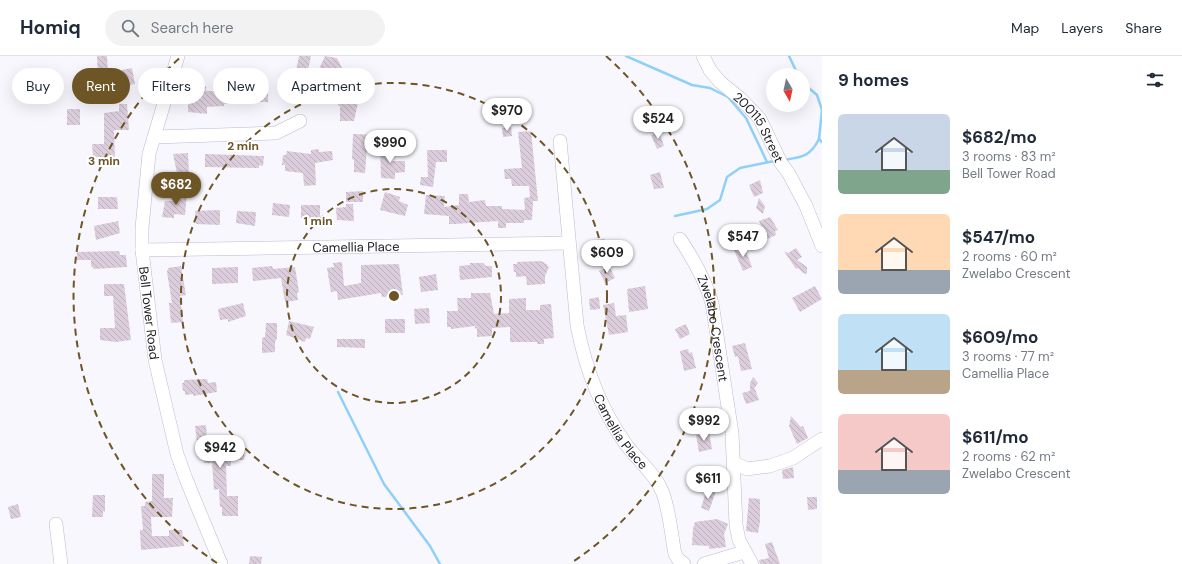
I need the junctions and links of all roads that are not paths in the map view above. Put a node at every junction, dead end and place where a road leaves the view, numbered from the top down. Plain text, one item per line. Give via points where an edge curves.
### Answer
1 (178, 56) edge
2 (703, 56) edge
3 (300, 121) dead end
4 (154, 137) junction
5 (560, 141) dead end
6 (680, 239) dead end
7 (569, 243) junction
8 (822, 246) edge
9 (142, 250) junction
10 (822, 439) edge
11 (734, 463) junction
12 (56, 524) dead end
13 (744, 552) junction
14 (61, 564) edge
15 (222, 564) edge
16 (684, 564) edge
17 (704, 564) edge
18 (752, 564) edge

1 - 4 street, Bell Tower Road
2 - 8 street, 200115 Street via 713,74 760,119 779,160 806,206
3 - 4 street via 276,133
4 - 9 street, Bell Tower Road via 149,154
5 - 7 street, Camellia Place
6 - 11 street, Zwelabo Crescent via 698,266 712,303 732,433
7 - 9 street, Camellia Place
7 - 16 street, Camellia Place via 577,325 587,367 619,434 652,473 660,487 675,554
9 - 15 street, Bell Tower Road via 155,360 177,454
10 - 11 street via 793,458 770,466 747,469
11 - 13 street, Zwelabo Crescent via 736,525
12 - 14 street
13 - 17 street
13 - 18 street, Zwelabo Crescent

